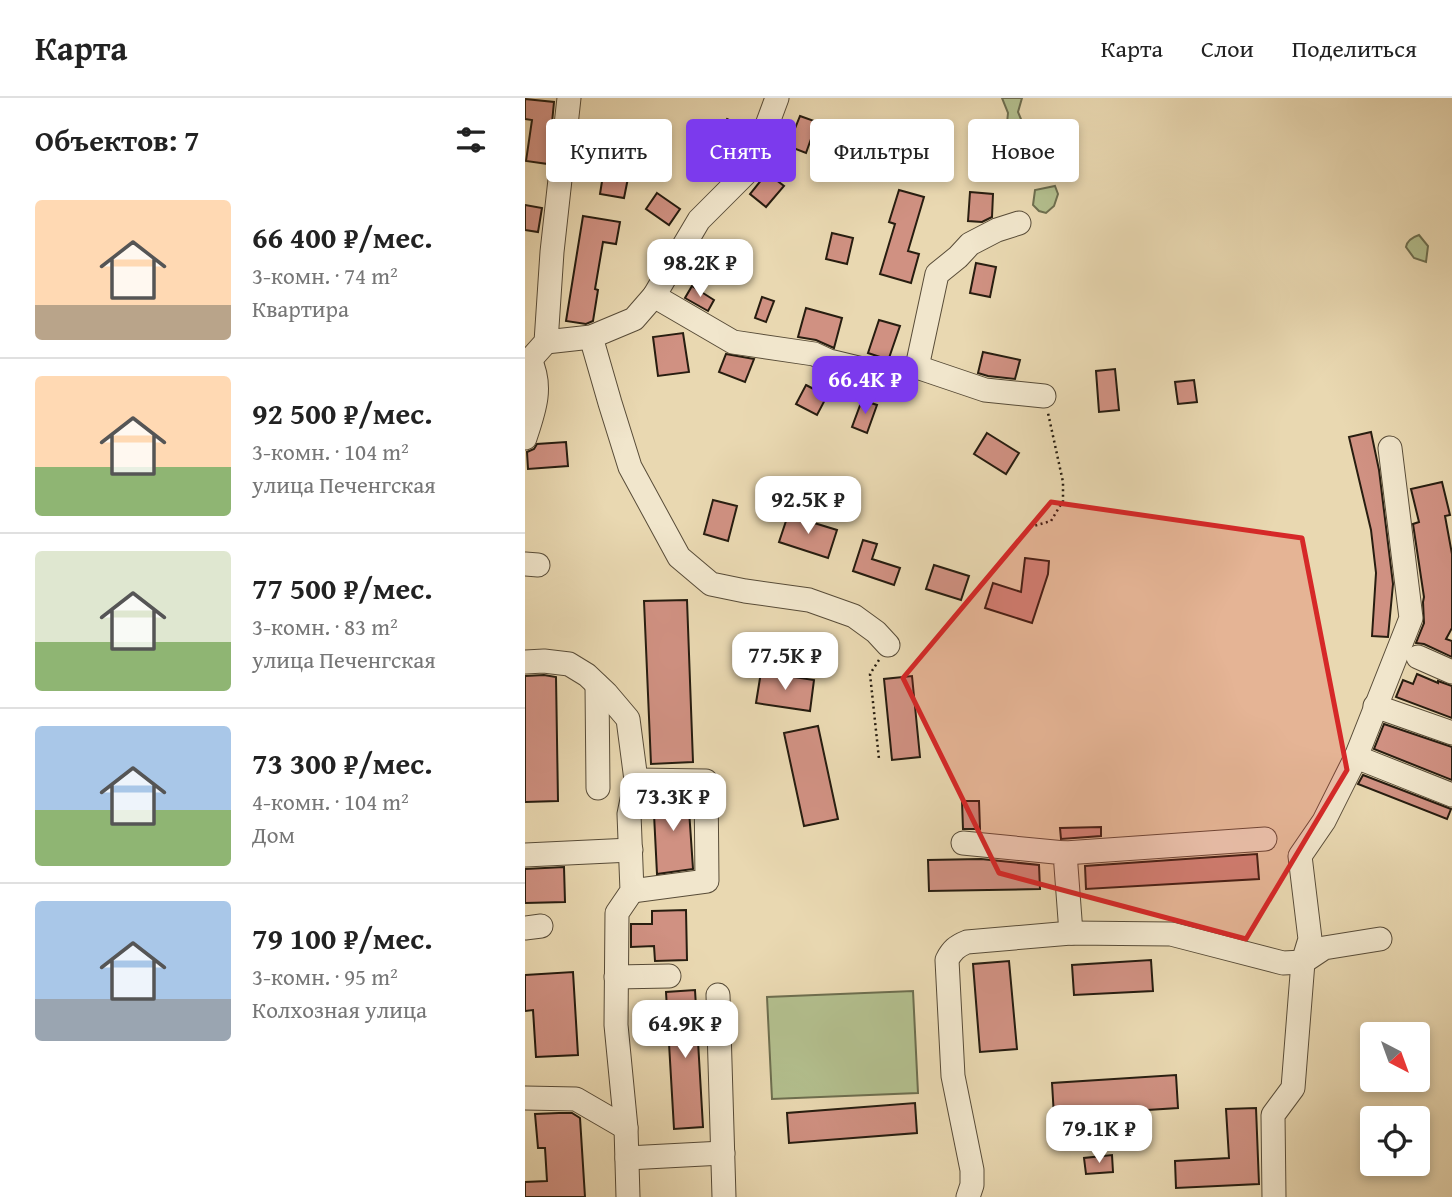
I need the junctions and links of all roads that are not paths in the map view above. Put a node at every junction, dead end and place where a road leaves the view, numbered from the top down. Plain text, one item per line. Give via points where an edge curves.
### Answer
1 (569, 98) edge
2 (777, 98) edge
3 (1019, 223) dead end
4 (654, 296) junction
5 (591, 337) junction
6 (546, 342) junction
7 (528, 361) edge
8 (917, 368) junction
9 (1044, 396) road end
10 (525, 438) edge
11 (1390, 448) dead end
12 (888, 645) road end
13 (1418, 657) dead end
14 (525, 662) edge
15 (1452, 672) edge
16 (597, 685) junction
17 (1375, 706) junction
18 (1452, 733) edge
19 (1356, 757) junction
20 (636, 780) junction
21 (598, 788) dead end
22 (1452, 794) edge
23 (1265, 839) dead end
24 (963, 843) dead end
25 (631, 850) junction
26 (1065, 853) junction
27 (525, 855) edge
28 (632, 891) junction
29 (1071, 933) junction
30 (1380, 939) dead end
31 (1303, 962) junction
32 (669, 976) dead end
33 (616, 977) junction
34 (718, 995) dead end
35 (525, 1098) edge
36 (626, 1128) junction
37 (723, 1153) junction
38 (627, 1158) junction
39 (628, 1197) edge
40 (724, 1197) edge
41 (968, 1197) edge
42 (1274, 1197) edge

1 - 6 street
2 - 4 street via 751,168 699,220
3 - 8 street via 970,244 937,274
4 - 5 street via 634,318
4 - 8 street via 733,342 814,354 883,374
5 - 6 street
5 - 12 street via 630,467 679,557 711,584 809,600 854,616
6 - 7 street
7 - 10 street via 536,372 536,405
8 - 9 street via 985,390
11 - 17 street via 1411,618
13 - 15 street
14 - 16 street via 569,664
16 - 20 street via 628,719
16 - 21 street
17 - 18 street
17 - 19 street
19 - 22 street
19 - 31 street via 1324,821 1300,856 1310,939
20 - 25 street via 629,814
20 - 28 street via 706,781 707,881
23 - 26 street
24 - 26 street
25 - 27 street
25 - 28 street
26 - 29 street
28 - 33 street via 617,913
29 - 31 street via 1171,934 1283,963
29 - 41 street via 967,942 951,951 947,960 953,1076 972,1170
30 - 31 street via 1324,948
31 - 42 street via 1293,1088 1273,1115
32 - 33 street
33 - 36 street
34 - 37 street
35 - 36 street via 576,1099
36 - 38 street
37 - 38 street
37 - 40 street
38 - 39 street

